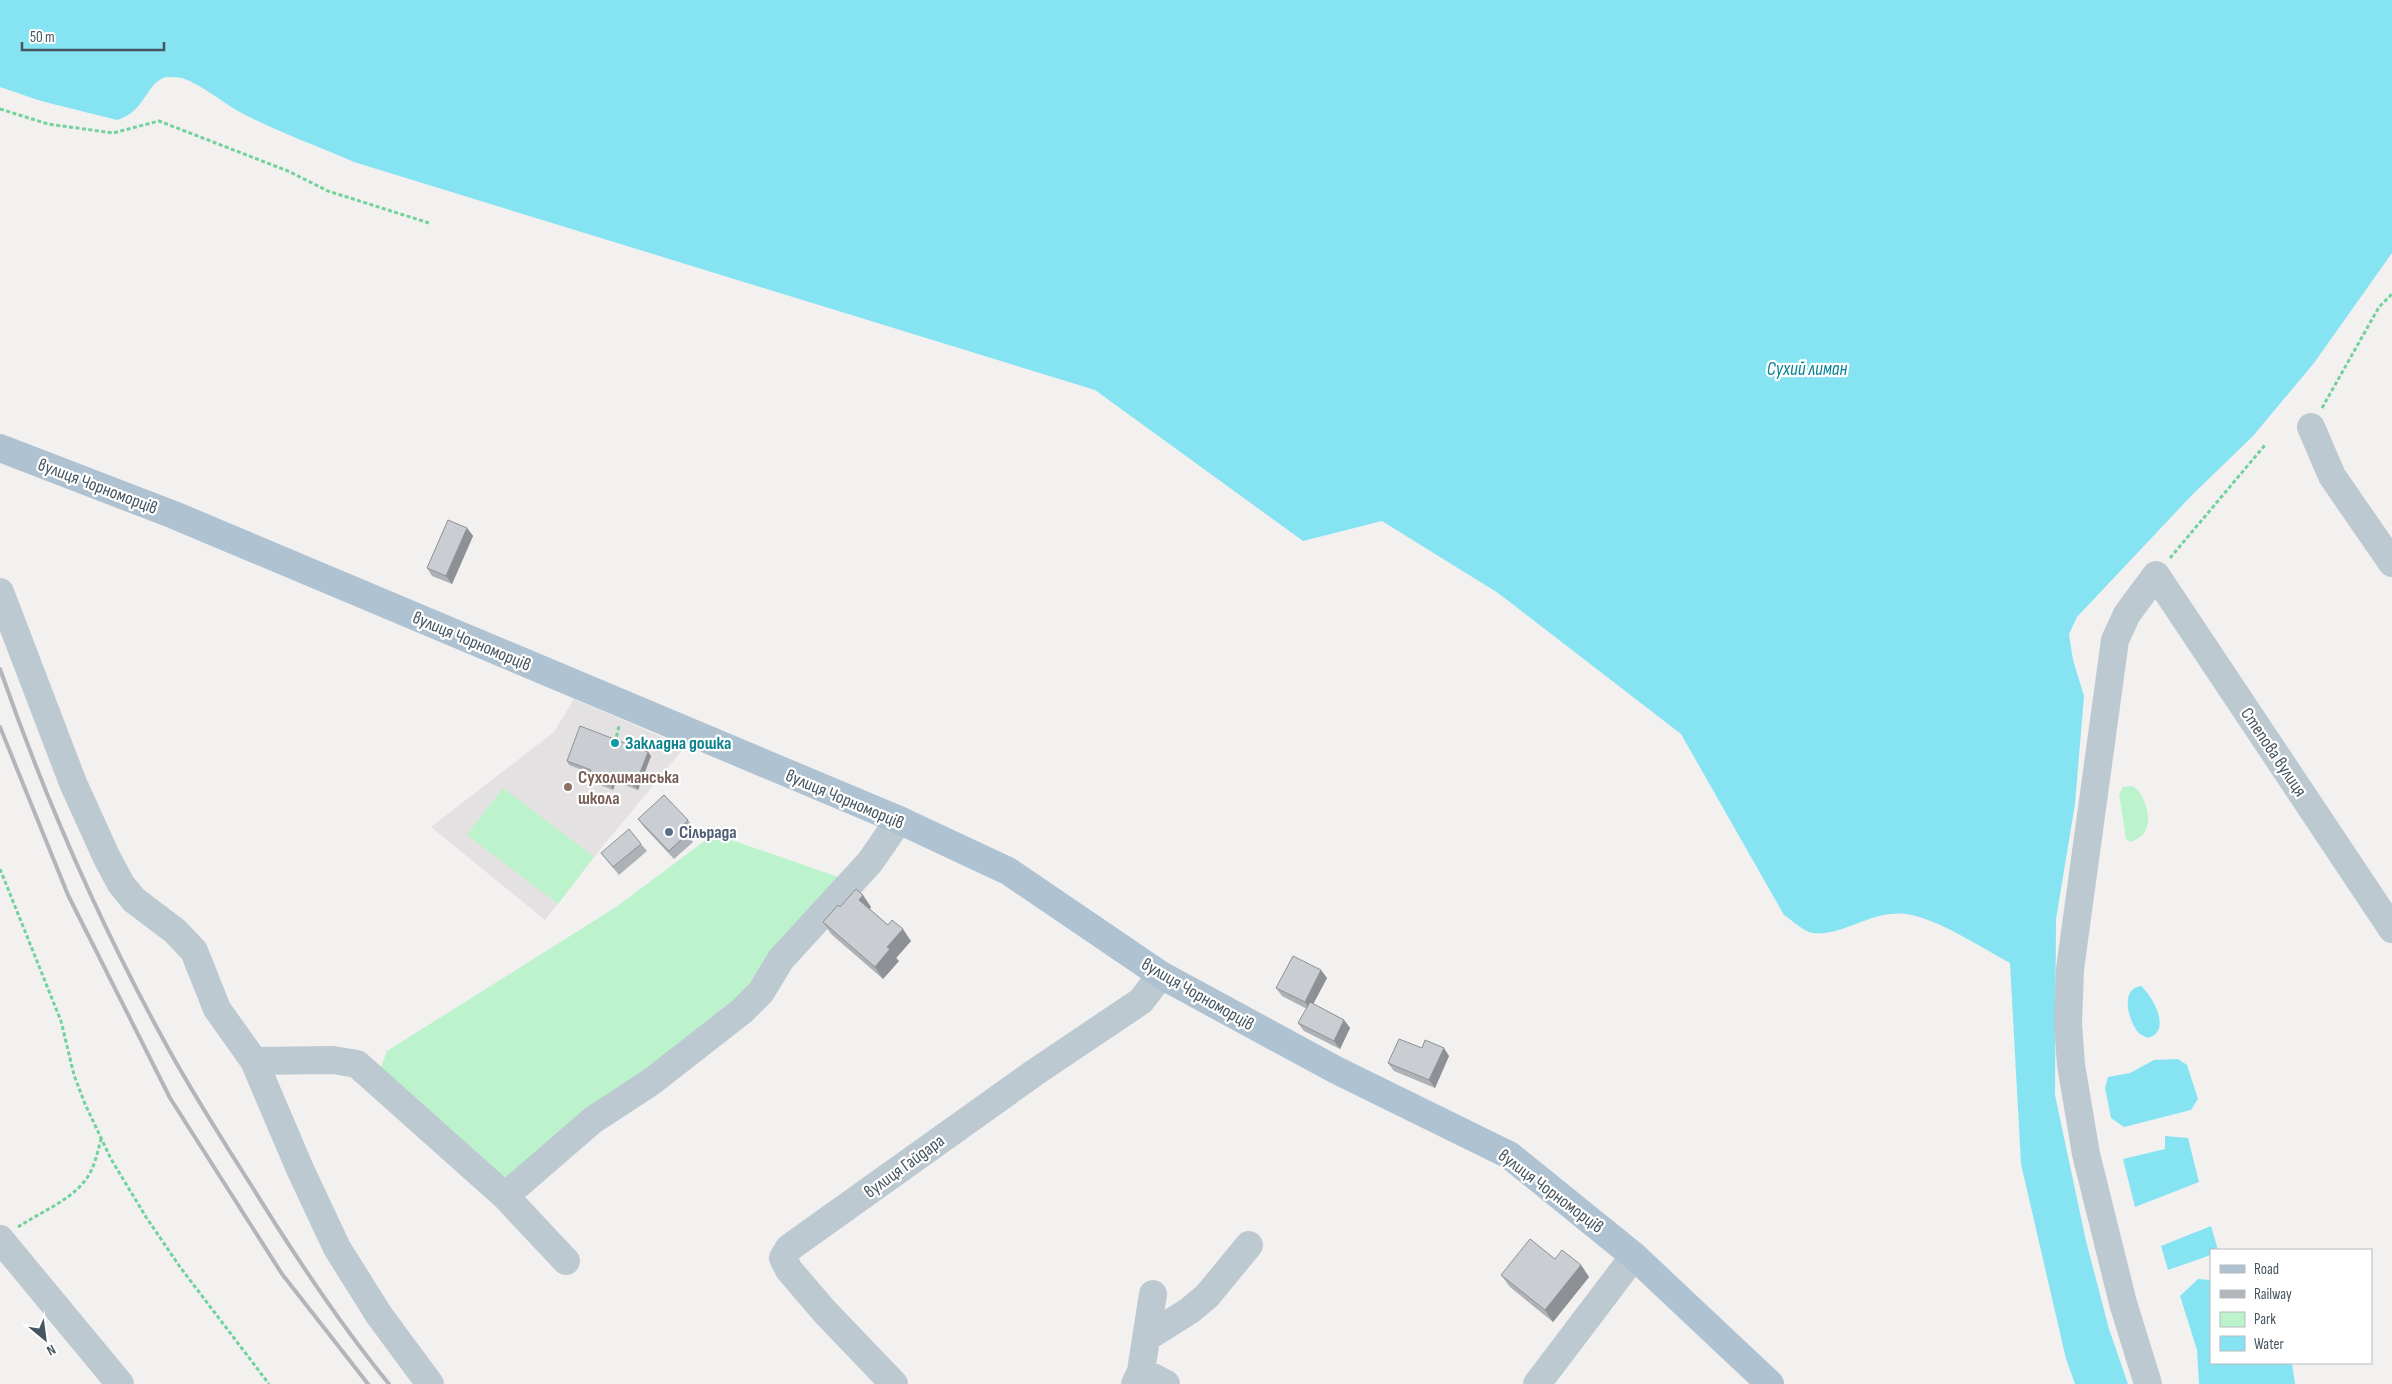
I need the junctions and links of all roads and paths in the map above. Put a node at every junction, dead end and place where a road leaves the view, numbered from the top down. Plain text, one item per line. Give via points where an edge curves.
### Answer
1 (0, 109) edge
2 (429, 223) dead end
3 (2392, 294) edge
4 (2311, 427) joint
5 (2265, 445) dead end
6 (0, 448) edge
7 (2392, 563) edge
8 (2156, 576) junction
9 (0, 592) edge
10 (899, 820) junction
11 (0, 869) edge
12 (2392, 929) edge
13 (1161, 976) junction
14 (254, 1061) junction
15 (102, 1139) junction
16 (505, 1196) junction
17 (7, 1234) edge
18 (1248, 1245) dead end
19 (1634, 1256) junction
20 (566, 1261) dead end
21 (1153, 1294) dead end
22 (1146, 1338) junction
23 (1138, 1377) edge
24 (120, 1384) edge
25 (269, 1384) edge
26 (430, 1384) edge
27 (894, 1384) edge
28 (1166, 1384) edge
29 (1537, 1384) edge
30 (1770, 1384) edge
31 (2148, 1384) edge

1 - 2 path via 48,124 113,133 159,121 288,171 328,191
3 - 4 path via 2379,307
4 - 7 street via 2332,476
5 - 8 path
6 - 10 main road, вулиця Чорноморців via 174,515
8 - 12 street, Степова вулиця
8 - 31 street via 2127,614 2115,640 2070,969 2068,1024 2071,1065 2086,1154 2123,1303
9 - 14 street via 73,783 107,858 134,900 194,951 217,1009
10 - 13 main road, вулиця Чорноморців via 1008,871
10 - 16 street via 870,862 781,959 761,992 742,1011 651,1082 593,1120
11 - 15 path via 61,1021 74,1075
13 - 19 main road, вулиця Чорноморців via 1336,1070 1509,1155
13 - 27 street, вулиця Гайдара via 1141,1001 1034,1073 785,1253 783,1258 789,1270
14 - 16 street via 333,1060 357,1064
14 - 26 street via 337,1248 378,1315
15 - 17 path via 83,1183
15 - 25 path via 146,1217
16 - 20 street
17 - 24 street
18 - 22 street via 1206,1296 1189,1311
19 - 29 street
19 - 30 main road, вулиця Чорноморців
21 - 22 street
22 - 23 street
23 - 28 street

